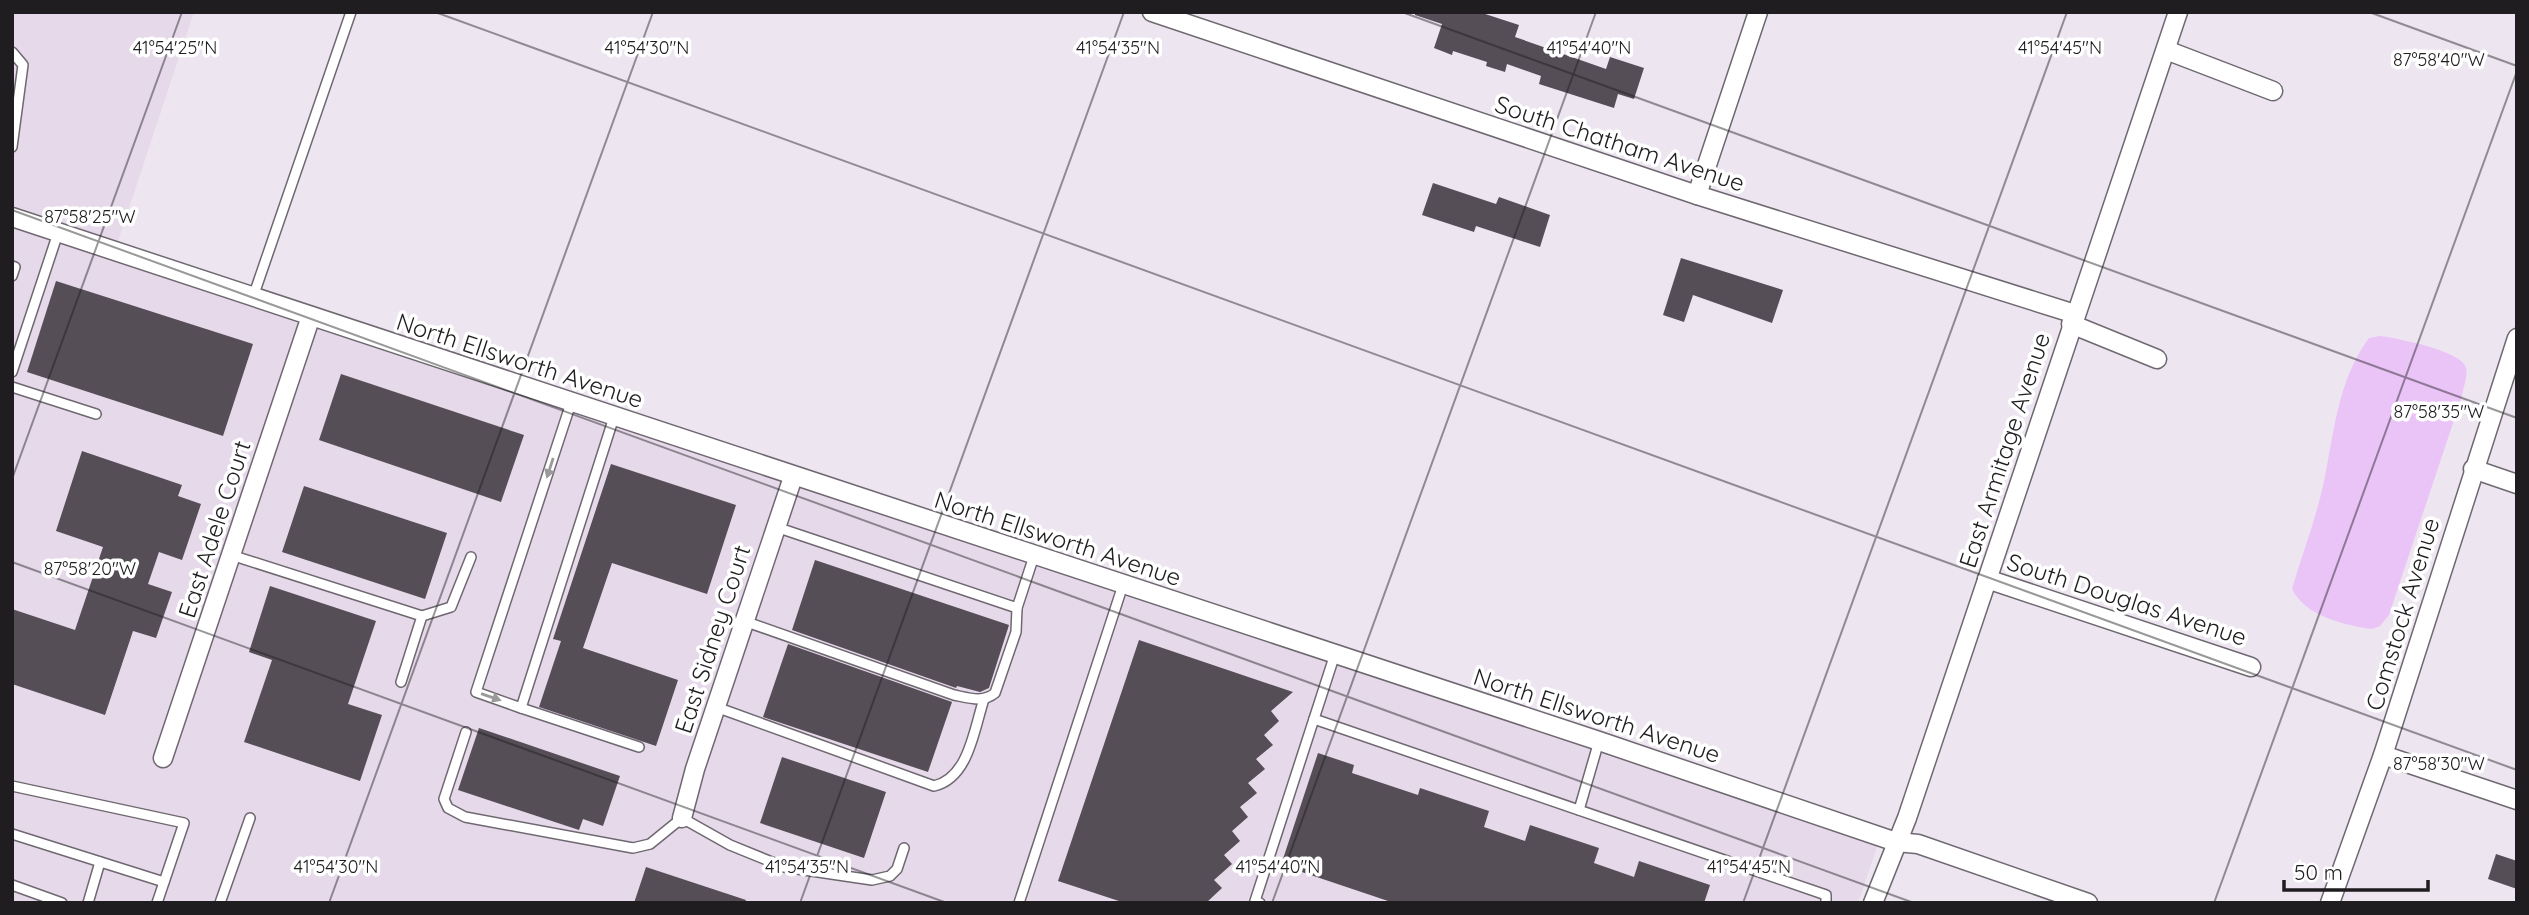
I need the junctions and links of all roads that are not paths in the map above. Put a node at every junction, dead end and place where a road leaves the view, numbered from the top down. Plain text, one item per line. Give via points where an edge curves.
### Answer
1 (351, 12) edge
2 (1152, 12) edge
3 (1758, 12) edge
4 (2178, 12) edge
5 (2166, 50) junction
6 (12, 52) edge
7 (2273, 91) dead end
8 (12, 147) edge
9 (1697, 195) junction
10 (12, 217) edge
11 (58, 233) junction
12 (12, 266) edge
13 (12, 276) edge
14 (253, 297) junction
15 (311, 316) junction
16 (2073, 319) junction
17 (2517, 338) edge
18 (2157, 359) dead end
19 (12, 372) edge
20 (12, 387) edge
21 (571, 403) junction
22 (96, 414) dead end
23 (614, 417) junction
24 (2473, 469) junction
25 (793, 477) junction
26 (2517, 484) edge
27 (776, 527) junction
28 (231, 555) junction
29 (1034, 556) junction
30 (471, 557) dead end
31 (1987, 579) junction
32 (1123, 585) junction
33 (1017, 608) junction
34 (422, 616) junction
35 (744, 621) junction
36 (1335, 654) junction
37 (2251, 667) dead end
38 (401, 682) dead end
39 (985, 699) junction
40 (716, 707) junction
41 (521, 708) junction
42 (1314, 719) junction
43 (466, 732) dead end
44 (1599, 741) junction
45 (639, 747) dead end
46 (2383, 755) junction
47 (163, 758) dead end
48 (12, 786) edge
49 (2517, 800) edge
50 (1579, 810) junction
51 (250, 818) dead end
52 (682, 818) junction
53 (12, 834) edge
54 (1896, 842) junction
55 (904, 848) dead end
56 (100, 862) junction
57 (164, 883) junction
58 (12, 885) edge
59 (62, 903) edge
60 (88, 903) edge
61 (157, 903) edge
62 (220, 903) edge
63 (1019, 903) edge
64 (1260, 903) edge
65 (1826, 903) edge
66 (1873, 903) edge
67 (2088, 903) edge
68 (2330, 903) edge

1 - 14 lane
2 - 9 street, South Chatham Avenue
3 - 9 street
4 - 5 street, East Armitage Avenue
5 - 7 street
5 - 16 street, East Armitage Avenue
6 - 8 lane via 23,65
9 - 16 street, South Chatham Avenue
10 - 11 street, North Ellsworth Avenue
11 - 14 street, North Ellsworth Avenue
11 - 19 lane
12 - 13 lane
14 - 15 street, North Ellsworth Avenue
15 - 21 street, North Ellsworth Avenue
15 - 28 street, East Adele Court
16 - 18 street, South Chatham Avenue
16 - 31 street, East Armitage Avenue
17 - 24 street, Comstock Avenue
20 - 22 lane
21 - 23 street, North Ellsworth Avenue
21 -> 41 lane via 477,692
23 - 25 street, North Ellsworth Avenue
23 - 41 lane
24 - 26 street
24 - 46 street, Comstock Avenue
25 - 27 street, East Sidney Court
25 - 29 street, North Ellsworth Avenue
27 - 33 lane
27 - 35 street, East Sidney Court
28 - 34 lane
28 - 47 street, East Adele Court
29 - 32 street, North Ellsworth Avenue
29 - 33 lane
30 - 34 lane via 450,607
31 - 37 street, South Douglas Avenue
31 - 54 street, East Armitage Avenue
32 - 36 street, North Ellsworth Avenue
32 - 63 lane
33 - 39 lane via 1016,632 995,693
34 - 38 lane
35 - 39 lane via 954,695
35 - 40 street, East Sidney Court
36 - 42 lane
36 - 44 street, North Ellsworth Avenue
39 - 40 lane via 961,768 946,783 934,786
40 - 52 street, East Sidney Court
41 - 45 lane
42 - 50 lane
42 - 64 lane via 1255,901
43 - 52 lane via 444,799 448,808 465,817 633,848 650,844
44 - 50 lane
44 - 54 street, North Ellsworth Avenue
46 - 49 street
46 - 68 street, Comstock Avenue
48 - 57 lane via 184,823
50 - 65 lane via 1826,895
51 - 62 lane
52 - 55 lane via 730,845 784,867 872,880 890,876
53 - 56 lane
54 - 66 street, East Armitage Avenue
54 - 67 street, North Ellsworth Avenue via 1918,844
56 - 57 lane
56 - 60 lane
57 - 61 lane
58 - 59 lane

